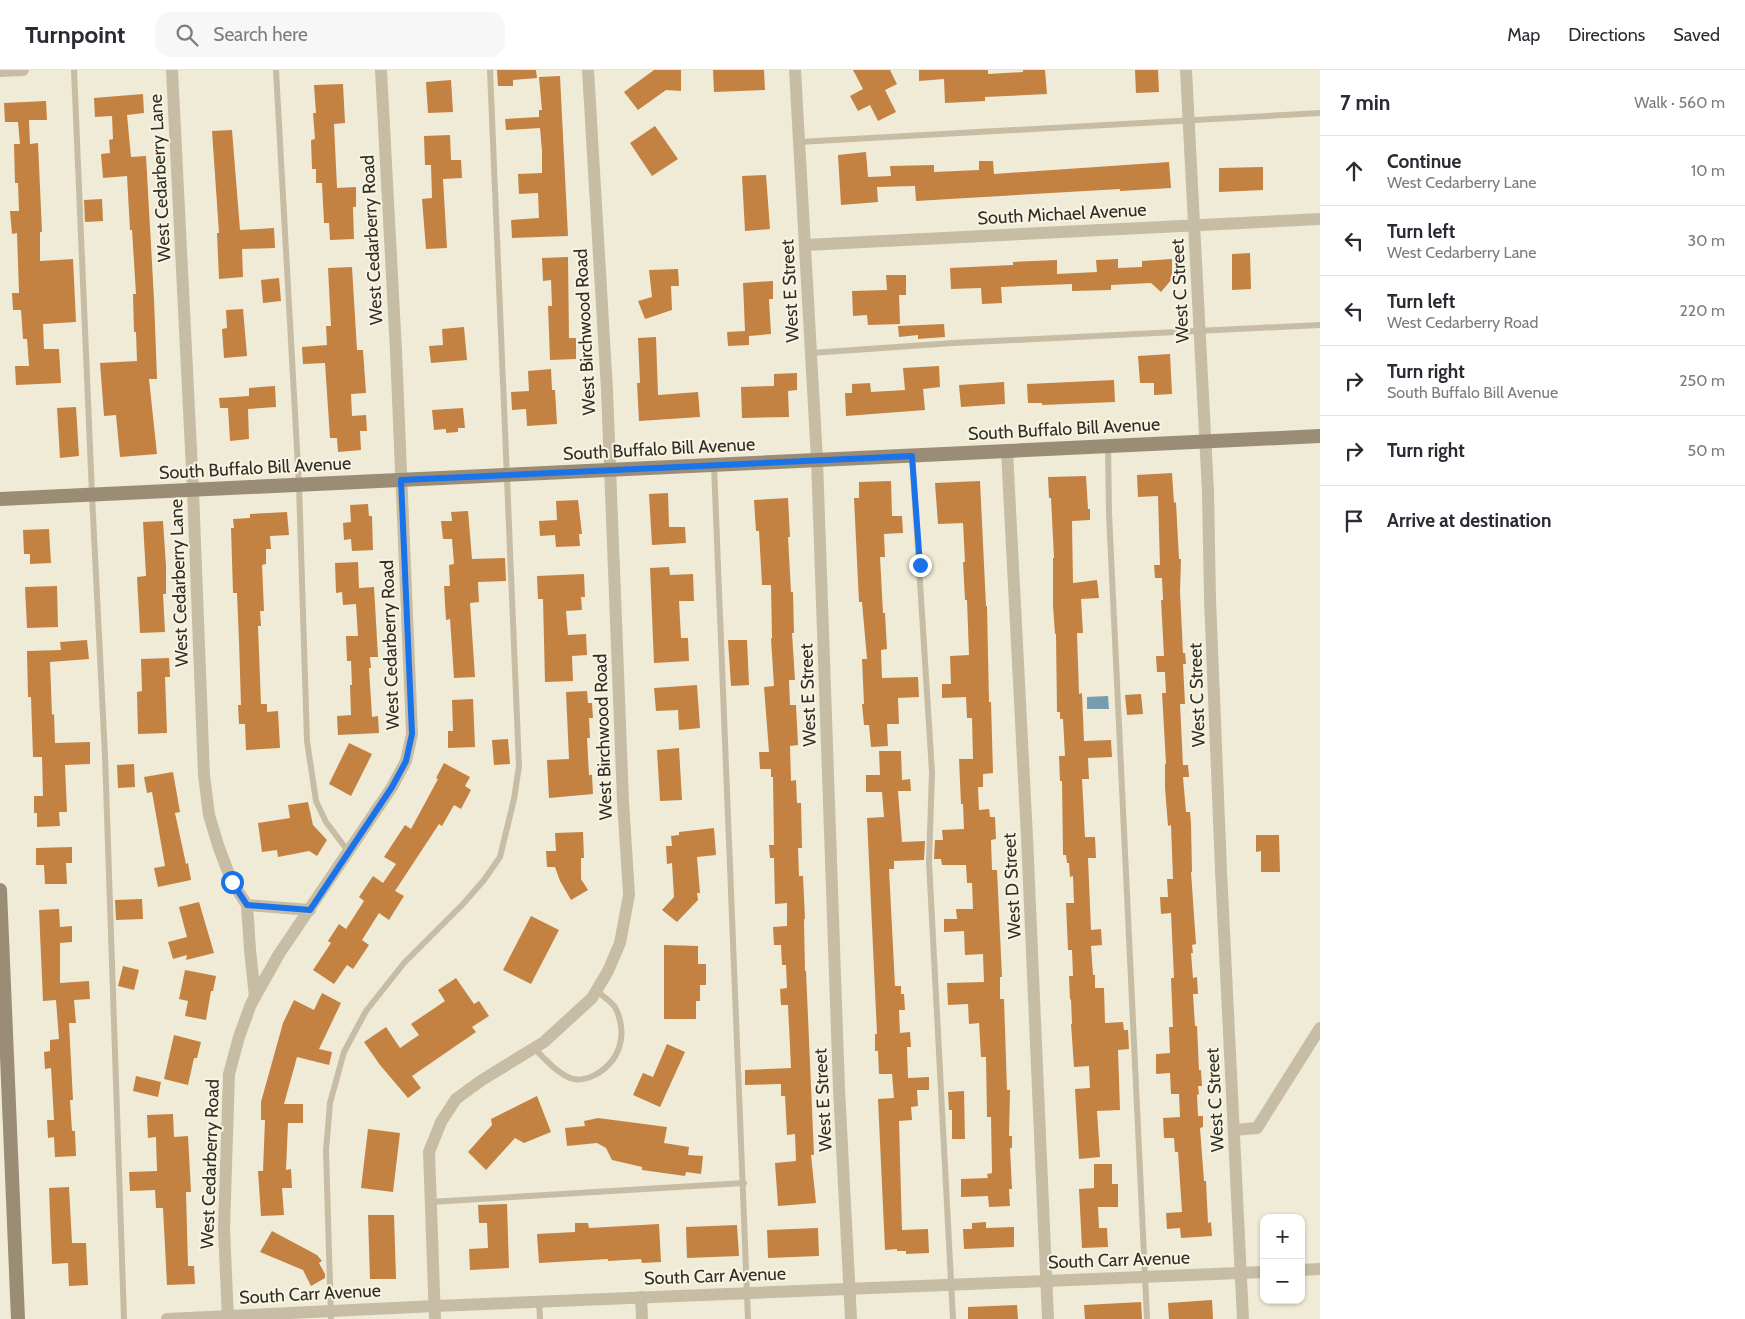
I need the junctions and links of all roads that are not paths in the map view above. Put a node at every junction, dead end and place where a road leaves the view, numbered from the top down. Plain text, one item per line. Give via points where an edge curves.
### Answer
1 (23, 70) edge
2 (74, 70) edge
3 (172, 70) edge
4 (276, 70) edge
5 (381, 70) edge
6 (490, 70) edge
7 (588, 70) edge
8 (795, 70) edge
9 (1186, 70) edge
10 (0, 71) edge
11 (1320, 113) edge
12 (1188, 120) junction
13 (799, 142) junction
14 (1320, 219) edge
15 (1194, 225) junction
16 (805, 245) junction
17 (1320, 325) edge
18 (1200, 330) junction
19 (811, 353) junction
20 (1320, 436) edge
21 (1206, 441) junction
22 (1108, 446) junction
23 (1007, 451) junction
24 (912, 456) junction
25 (817, 460) junction
26 (714, 465) junction
27 (610, 470) junction
28 (506, 475) junction
29 (401, 480) junction
30 (299, 485) junction
31 (193, 490) junction
32 (92, 495) junction
33 (0, 499) edge
34 (349, 852) junction
35 (0, 890) edge
36 (247, 905) junction
37 (310, 910) junction
38 (597, 991) junction
39 (256, 997) junction
40 (1320, 1028) edge
41 (534, 1048) junction
42 (1234, 1130) junction
43 (744, 1183) junction
44 (430, 1202) junction
45 (1320, 1269) edge
46 (1305, 1270) edge
47 (1241, 1272) junction
48 (1260, 1272) edge
49 (1146, 1276) junction
50 (1047, 1280) junction
51 (952, 1284) junction
52 (850, 1288) junction
53 (747, 1293) junction
54 (641, 1297) junction
55 (539, 1301) junction
56 (435, 1306) junction
57 (331, 1315) edge
58 (228, 1317) edge
59 (18, 1319) edge
60 (124, 1319) edge
61 (167, 1319) edge
62 (435, 1319) edge
63 (540, 1319) edge
64 (642, 1319) edge
65 (748, 1319) edge
66 (851, 1319) edge
67 (953, 1319) edge
68 (1048, 1319) edge
69 (1147, 1319) edge
70 (1243, 1319) edge

1 - 10 street
2 - 32 lane
3 - 31 street, West Cedarberry Lane
4 - 30 lane
5 - 29 street, West Cedarberry Road
6 - 28 lane
7 - 27 street, West Birchwood Road
8 - 13 street, West E Street
9 - 12 street, West C Street
11 - 12 lane
12 - 13 lane
12 - 15 street, West C Street
13 - 16 street, West E Street
14 - 15 street, South Michael Avenue
15 - 16 street, South Michael Avenue
15 - 18 street, West C Street
16 - 19 street, West E Street
17 - 18 lane
18 - 19 lane via 953,342
18 - 21 street, West C Street
19 - 25 street, West E Street
20 - 21 main road, South Buffalo Bill Avenue
21 - 22 main road, South Buffalo Bill Avenue
21 - 42 street, West C Street
22 - 23 main road, South Buffalo Bill Avenue
22 - 49 lane
23 - 24 main road, South Buffalo Bill Avenue
23 - 50 street, West D Street
24 - 25 main road, South Buffalo Bill Avenue
24 - 51 lane via 932,772 929,862
25 - 26 main road, South Buffalo Bill Avenue
25 - 52 street, West E Street via 839,1089
26 - 27 main road, South Buffalo Bill Avenue
26 - 43 lane
27 - 28 main road, South Buffalo Bill Avenue
27 - 38 street, West Birchwood Road via 629,895 620,943
28 - 29 main road, South Buffalo Bill Avenue
28 - 57 lane via 519,766 514,799 500,857 463,904 404,963 366,1011 344,1052 330,1103 326,1151
29 - 30 main road, South Buffalo Bill Avenue
29 - 34 street, West Cedarberry Road via 412,734 406,761
30 - 31 main road, South Buffalo Bill Avenue
30 - 34 lane via 307,741 316,801 326,822
31 - 32 main road, South Buffalo Bill Avenue
31 - 36 street, West Cedarberry Lane via 204,775 209,815 232,882
32 - 33 main road, South Buffalo Bill Avenue
32 - 60 lane via 105,756
34 - 37 street, West Cedarberry Road
35 - 59 main road
36 - 37 street
36 - 39 street, West Cedarberry Lane
37 - 39 street, West Cedarberry Road via 279,954
38 - 41 street, West Birchwood Road
38 - 41 lane via 616,1007 622,1032 617,1056 607,1068 587,1079 571,1078
39 - 58 street, West Cedarberry Road via 229,1074 224,1229
40 - 42 street via 1258,1128
41 - 44 street, West Birchwood Road via 456,1098 441,1122 429,1152
42 - 47 street, West C Street
43 - 44 lane
43 - 53 lane
44 - 56 street, West Birchwood Road
45 - 46 street
47 - 48 street, South Carr Avenue
47 - 49 street, South Carr Avenue
47 - 70 street, West C Street
49 - 50 street, South Carr Avenue
49 - 69 lane
50 - 51 street, South Carr Avenue
50 - 68 street, West D Street
51 - 52 street, South Carr Avenue
51 - 67 lane
52 - 53 street, South Carr Avenue
52 - 66 street, West E Street
53 - 54 street, South Carr Avenue
53 - 65 lane
54 - 55 street, South Carr Avenue
54 - 64 street
55 - 56 street, South Carr Avenue
55 - 63 lane
56 - 57 street, South Carr Avenue
56 - 62 street, West Birchwood Road
57 - 58 street, South Carr Avenue
58 - 61 street, South Carr Avenue

